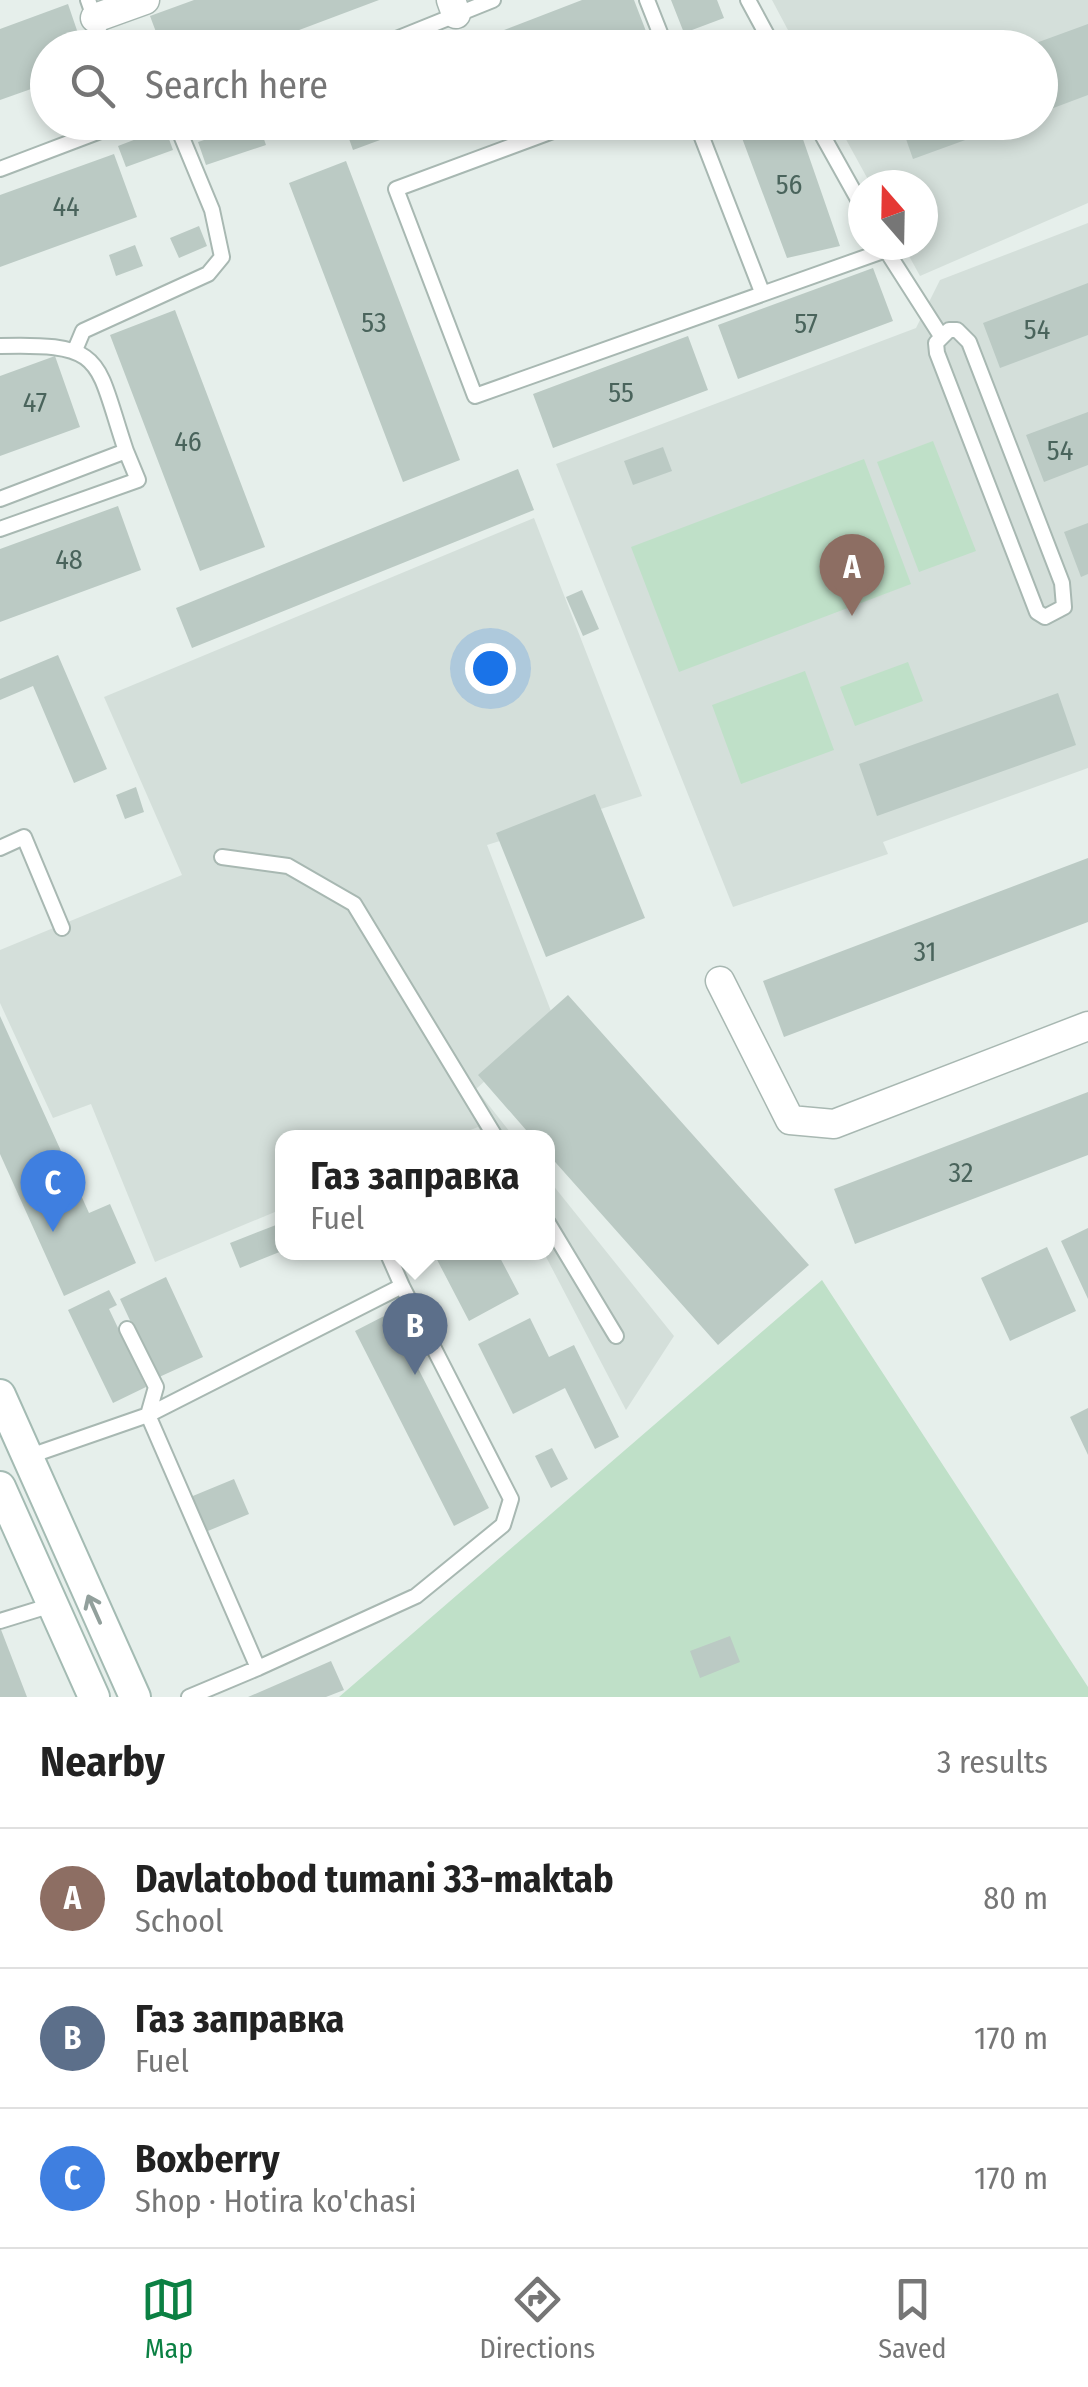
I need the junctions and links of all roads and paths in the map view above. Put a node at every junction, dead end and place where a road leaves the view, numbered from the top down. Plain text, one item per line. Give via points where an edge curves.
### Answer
1 (145, 0) edge
2 (494, 0) edge
3 (647, 0) edge
4 (748, 0) edge
5 (454, 7) edge
6 (92, 9) edge
7 (409, 30) edge
8 (659, 30) edge
9 (764, 30) edge
10 (75, 140) edge
11 (184, 140) edge
12 (530, 140) edge
13 (703, 140) edge
14 (826, 140) edge
15 (0, 168) edge
16 (848, 181) edge
17 (849, 260) edge
18 (893, 260) edge
19 (762, 292) junction
20 (941, 336) junction
21 (0, 346) edge
22 (75, 350) junction
23 (126, 451) junction
24 (0, 500) edge
25 (0, 529) edge
26 (0, 848) edge
27 (222, 857) dead end
28 (62, 928) dead end
29 (720, 981) dead end
30 (1088, 1026) edge
31 (491, 1130) edge
32 (555, 1235) edge
33 (390, 1260) edge
34 (402, 1286) junction
35 (127, 1329) dead end
36 (616, 1336) dead end
37 (0, 1395) edge
38 (148, 1414) junction
39 (27, 1457) junction
40 (0, 1487) edge
41 (53, 1604) junction
42 (0, 1621) edge
43 (258, 1668) junction
44 (94, 1697) edge
45 (135, 1697) edge
46 (189, 1697) edge

1 - 6 street
2 - 5 lane
3 - 8 lane
4 - 9 lane
5 - 7 lane
10 - 15 lane
11 - 22 lane via 212,210 222,258 208,274 83,331
12 - 19 lane via 396,190 475,396
13 - 19 lane
14 - 16 lane
17 - 19 lane
18 - 20 lane
20 - 20 lane via 936,353 1037,612 1057,614 1064,607 1062,583 969,342 957,330
21 - 22 lane
22 - 23 lane via 96,363
23 - 24 lane
23 - 25 lane via 138,480
26 - 28 lane via 24,837
27 - 31 lane via 288,866 354,904
29 - 30 street via 790,1120 834,1124
32 - 36 lane
33 - 34 lane
34 - 38 lane
34 - 43 lane via 511,1499 510,1512 503,1525 416,1596
35 - 38 lane via 156,1387
37 - 39 main road
38 - 39 lane
38 - 43 lane
45 -> 39 main road
40 - 41 main road
41 - 42 lane
41 - 44 main road
43 - 46 lane

